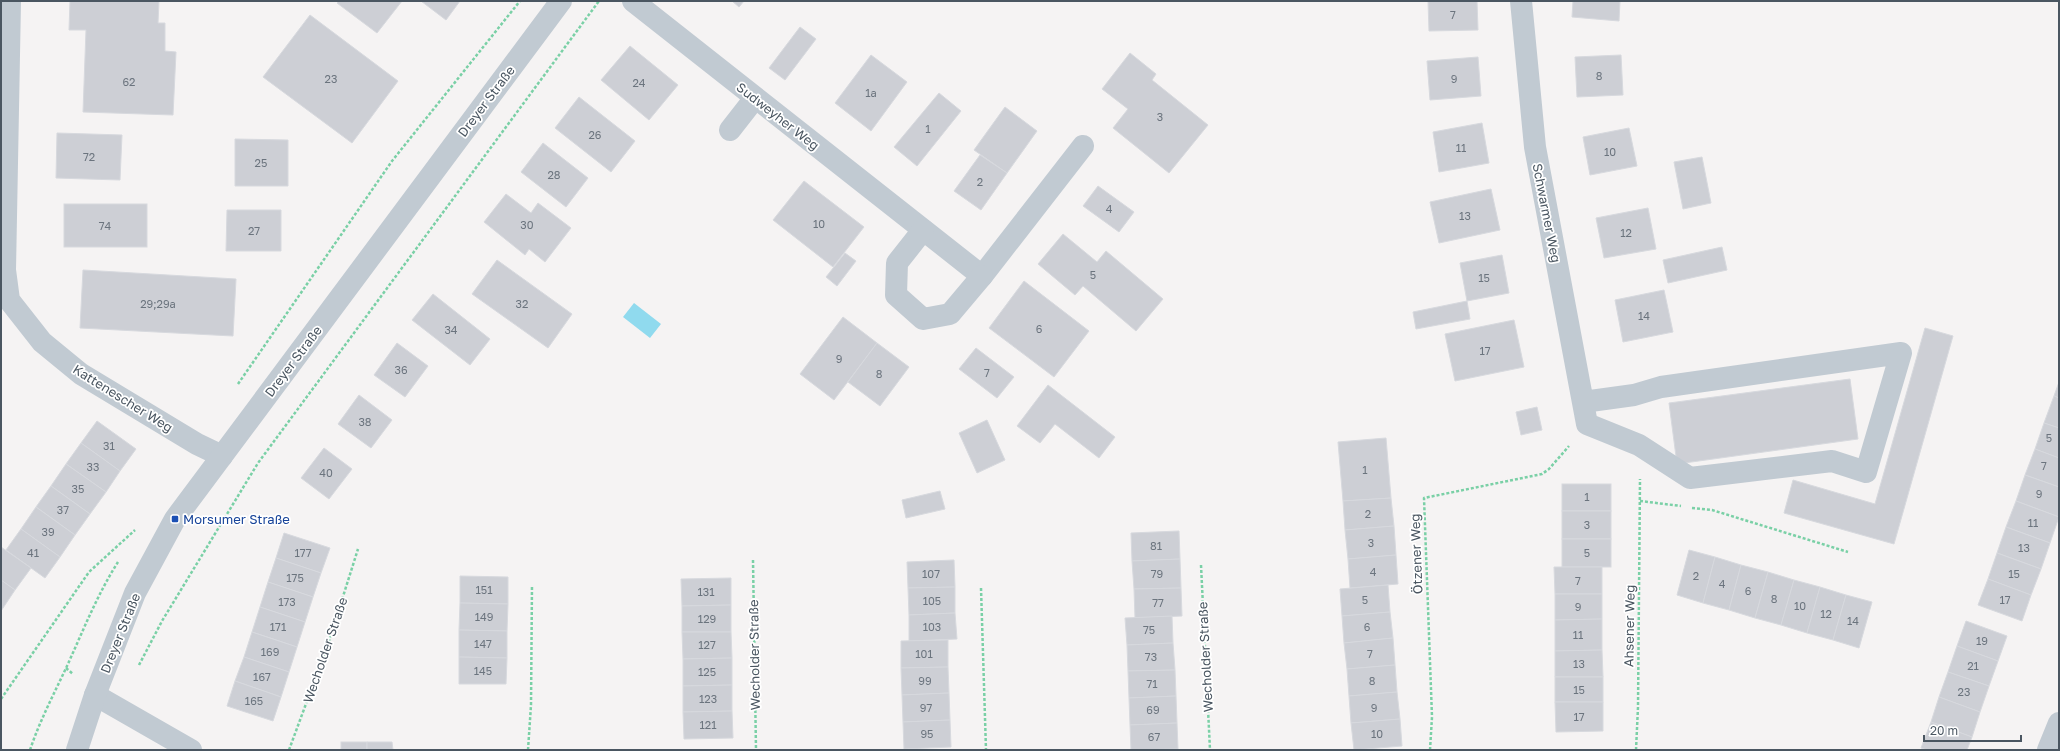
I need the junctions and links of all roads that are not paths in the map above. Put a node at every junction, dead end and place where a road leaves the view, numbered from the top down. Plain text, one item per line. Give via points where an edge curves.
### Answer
1 (10, 1) edge
2 (560, 1) edge
3 (633, 1) edge
4 (1522, 1) edge
5 (755, 98) junction
6 (730, 130) dead end
7 (1083, 146) dead end
8 (923, 230) junction
9 (982, 276) junction
10 (1583, 402) junction
11 (222, 456) junction
12 (95, 695) junction
13 (2059, 723) edge
14 (77, 750) edge
15 (190, 750) edge
16 (2048, 750) edge

1 - 11 street, Kattenescher Weg via 5,270 9,300 42,342 81,374 197,444
2 - 11 street, Dreyer Straße
3 - 5 street, Sudweyher Weg
4 - 10 street, Schwarmer Weg via 1535,147
5 - 6 street
5 - 8 street, Sudweyher Weg
7 - 9 street
8 - 9 street, Sudweyher Weg
8 - 9 street via 897,263 896,295 923,319 950,314
10 - 10 street, Schwarmer Weg via 1587,424 1639,445 1690,478 1832,461 1866,472 1901,352 1661,386 1634,395
11 - 12 street, Dreyer Straße via 175,519 135,593
12 - 14 street, Dreyer Straße
12 - 15 street
13 - 16 street

